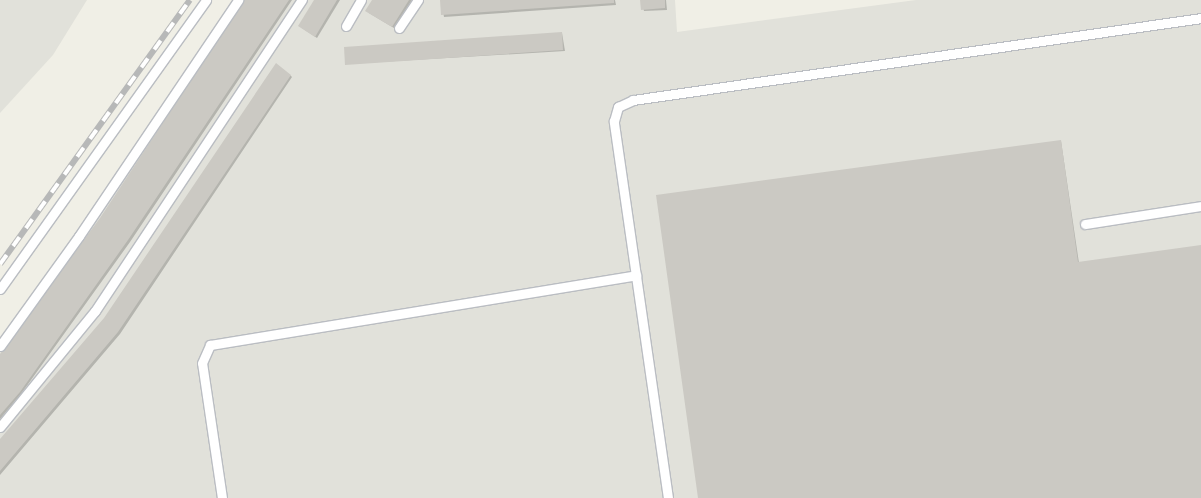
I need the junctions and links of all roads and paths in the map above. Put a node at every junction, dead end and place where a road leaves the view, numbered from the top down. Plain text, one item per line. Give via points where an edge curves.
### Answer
1 (206, 0) edge
2 (238, 0) edge
3 (302, 0) edge
4 (361, 0) edge
5 (418, 0) edge
6 (1201, 18) edge
7 (346, 26) dead end
8 (399, 28) dead end
9 (1201, 206) edge
10 (1085, 224) dead end
11 (636, 276) junction
12 (0, 289) edge
13 (0, 346) edge
14 (0, 427) edge
15 (222, 498) edge
16 (668, 498) edge

1 - 12 lane
2 - 13 lane via 79,236
3 - 14 lane via 95,311
4 - 7 lane
5 - 8 lane
6 - 11 lane via 633,100 618,107 614,121
9 - 10 lane
11 - 15 lane via 210,345 202,363
11 - 16 lane

